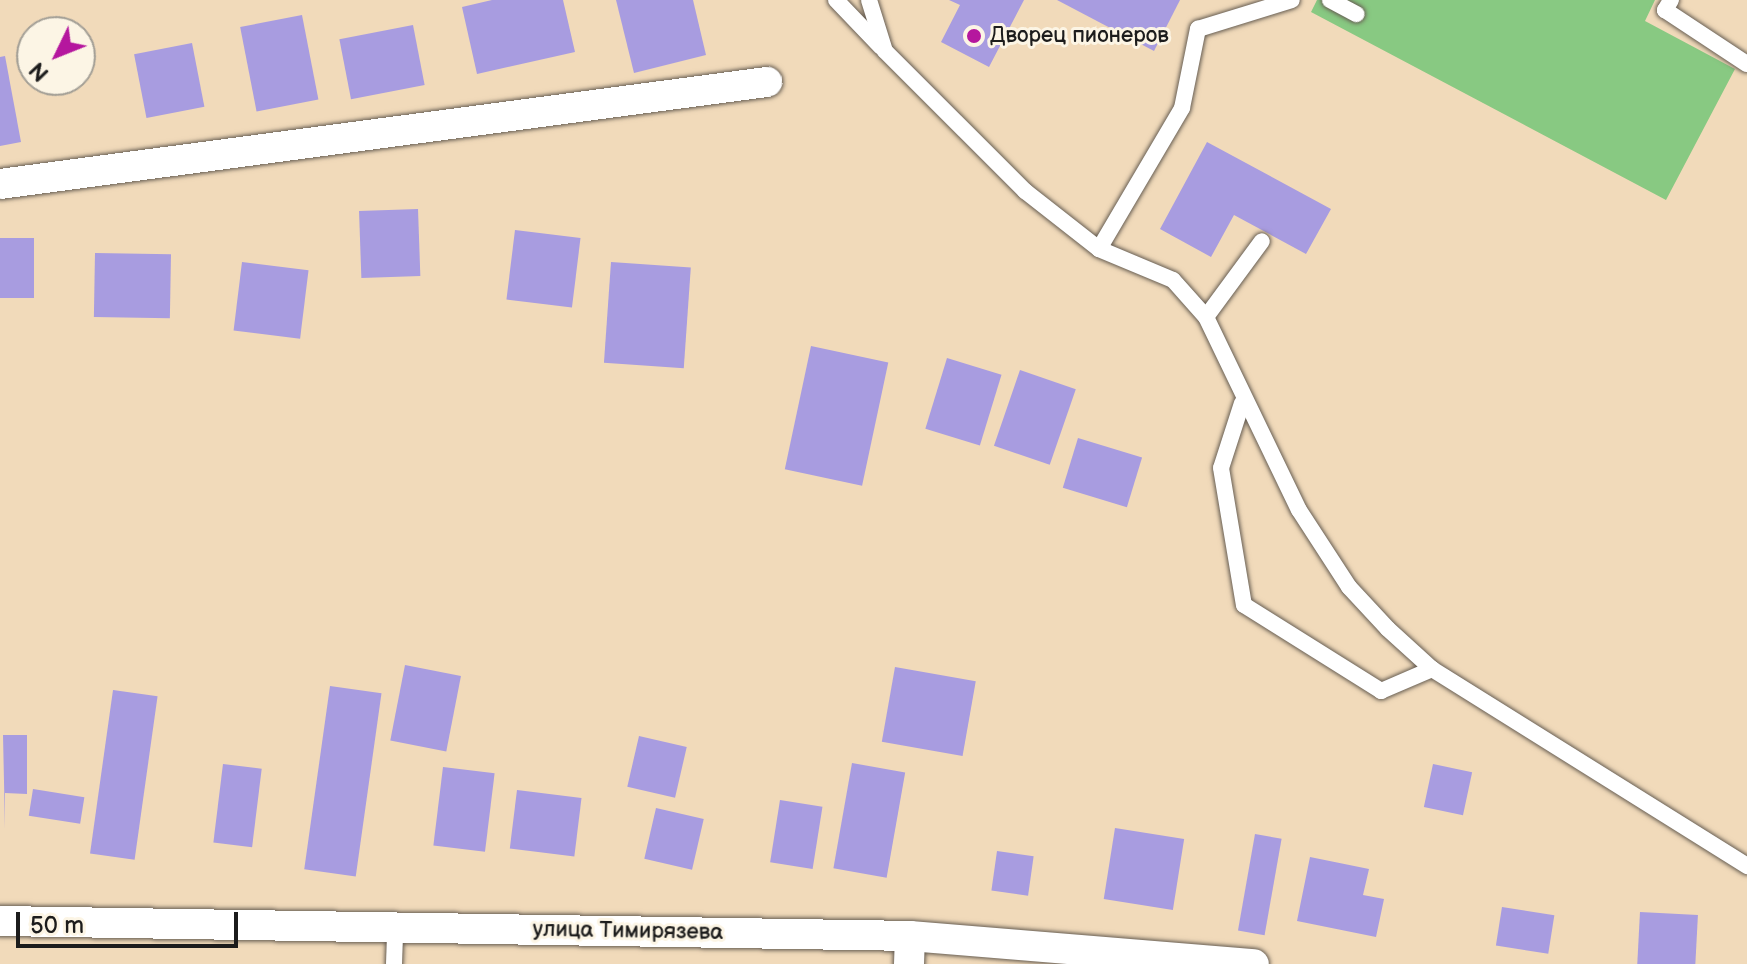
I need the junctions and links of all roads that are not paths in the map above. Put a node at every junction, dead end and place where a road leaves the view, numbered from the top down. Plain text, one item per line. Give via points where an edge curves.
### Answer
1 (836, 0) edge
2 (869, 0) edge
3 (1292, 0) edge
4 (1330, 0) edge
5 (1671, 0) edge
6 (1356, 14) dead end
7 (885, 51) junction
8 (1747, 64) edge
9 (767, 82) dead end
10 (0, 184) edge
11 (1262, 241) dead end
12 (1099, 249) junction
13 (1206, 317) junction
14 (1242, 403) junction
15 (1432, 669) junction
16 (1747, 866) edge
17 (0, 921) edge
18 (395, 927) junction
19 (910, 950) edge
20 (394, 964) edge
21 (1254, 964) edge

1 - 7 lane
2 - 7 lane
3 - 12 lane via 1198,29 1182,108
4 - 6 lane
5 - 8 lane via 1665,10
7 - 12 lane via 1025,191
9 - 10 street
11 - 13 lane
12 - 13 lane via 1173,280
13 - 14 lane
14 - 15 lane via 1349,587
14 - 15 lane via 1221,468 1244,605 1381,691
15 - 16 lane
17 - 18 street, улица Тимирязева
18 - 19 street, улица Тимирязева
18 - 20 lane
19 - 21 street, улица Тимирязева

